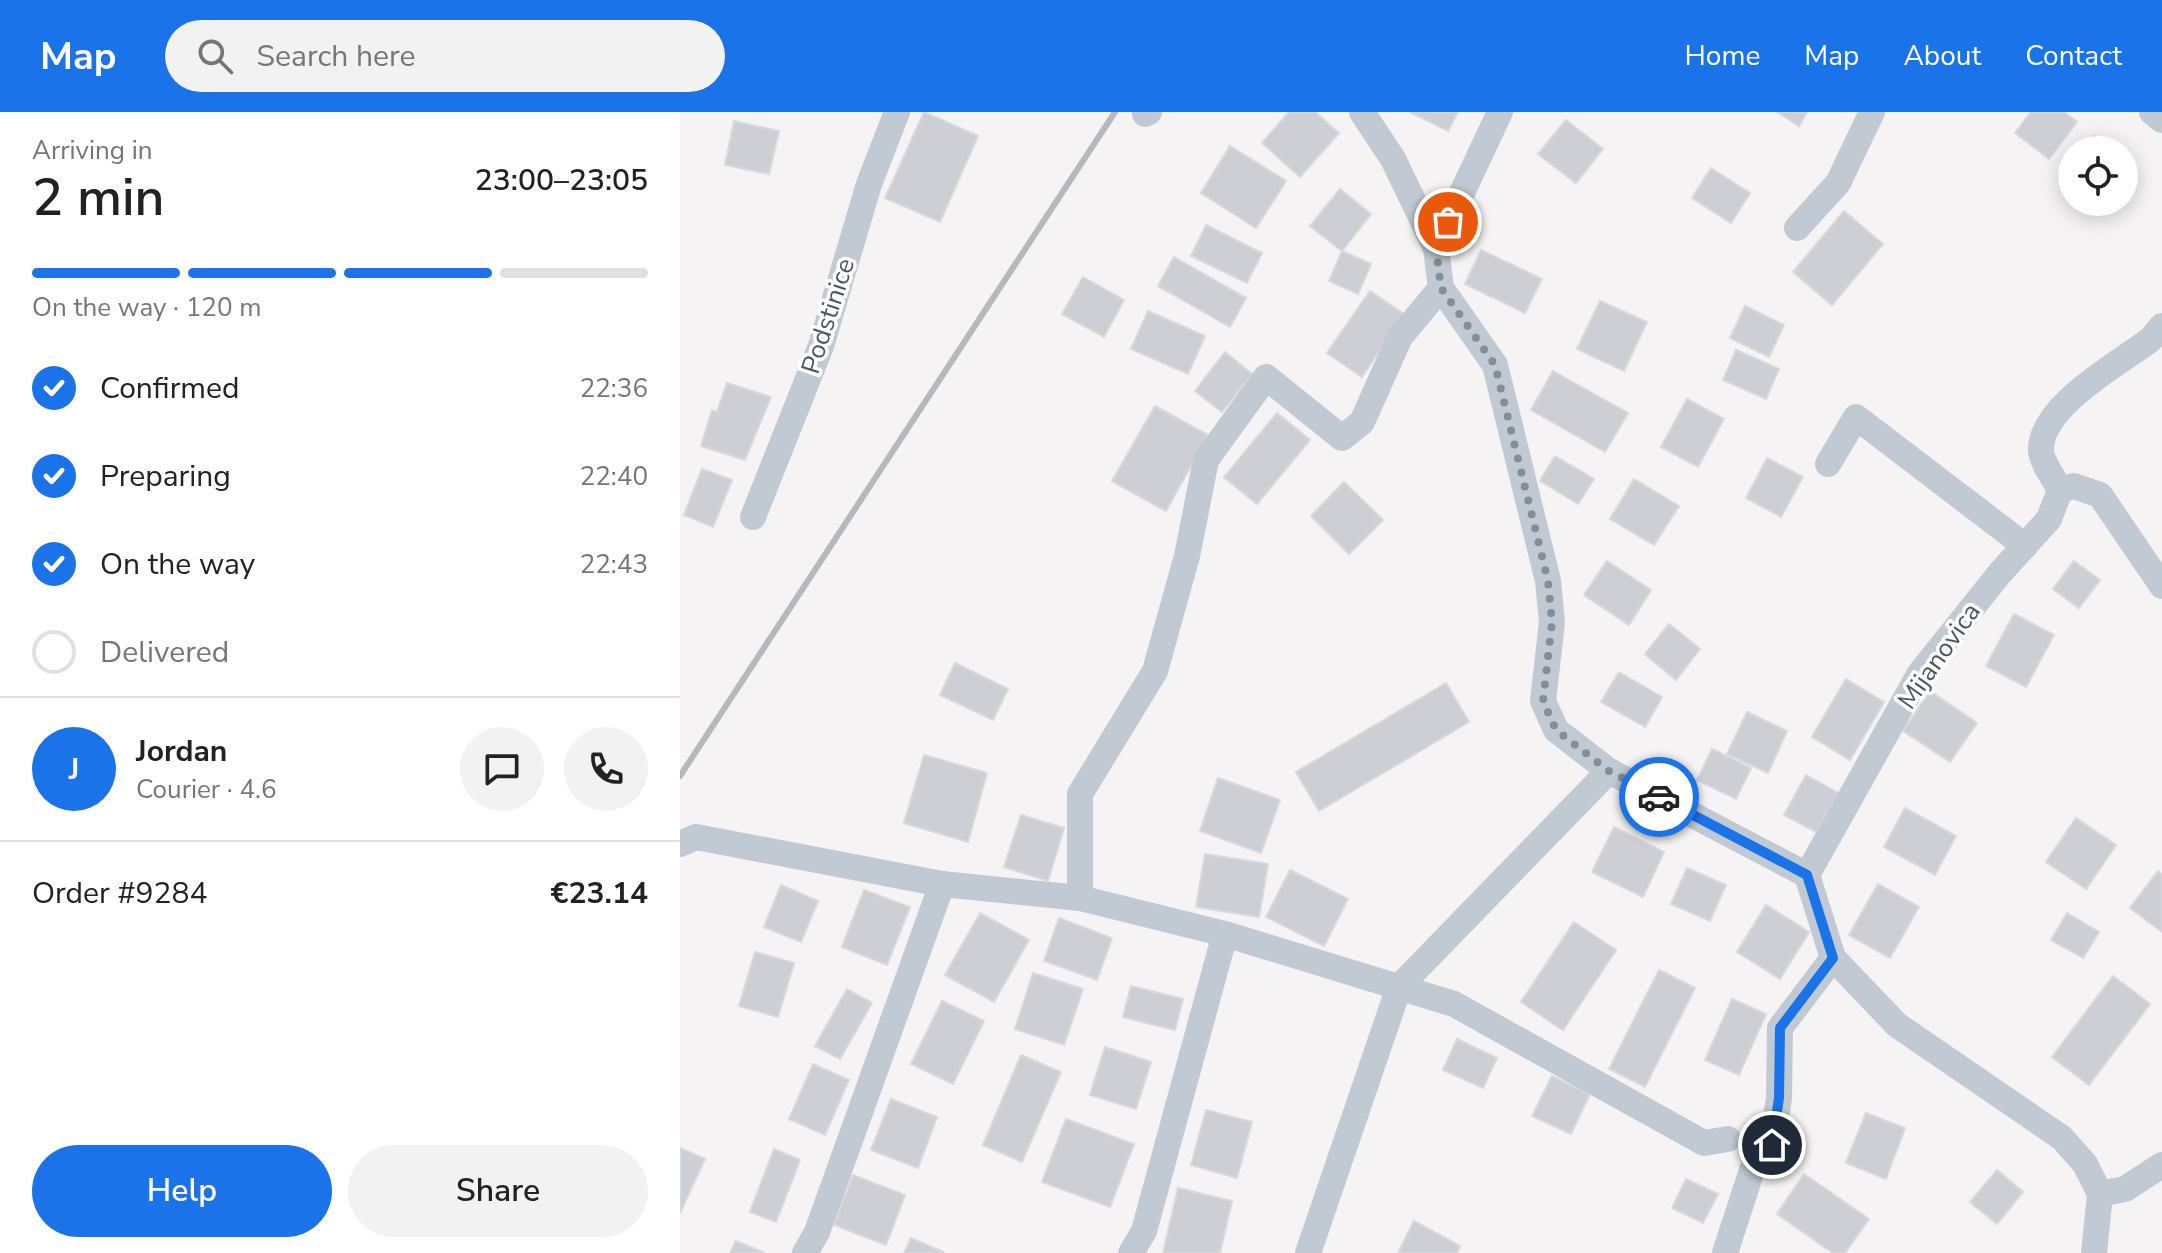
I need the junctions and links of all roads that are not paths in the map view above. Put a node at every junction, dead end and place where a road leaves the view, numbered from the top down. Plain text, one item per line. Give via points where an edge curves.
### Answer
1 (897, 112) edge
2 (1362, 112) edge
3 (1500, 112) edge
4 (1872, 112) edge
5 (2152, 112) edge
6 (2162, 120) edge
7 (1797, 228) dead end
8 (1436, 248) junction
9 (1441, 288) junction
10 (2162, 326) edge
11 (1828, 464) dead end
12 (2060, 490) junction
13 (753, 517) dead end
14 (2025, 546) junction
15 (2162, 586) edge
16 (1609, 771) junction
17 (680, 844) edge
18 (1807, 875) junction
19 (942, 884) junction
20 (1080, 898) junction
21 (1225, 934) junction
22 (1833, 958) junction
23 (1399, 987) junction
24 (1728, 1139) dead end
25 (2162, 1165) edge
26 (2100, 1194) junction
27 (805, 1253) edge
28 (1131, 1253) edge
29 (1308, 1253) edge
30 (1725, 1253) edge
31 (2094, 1253) edge

1 - 13 street, Podstinice via 869,184 821,346
2 - 8 street via 1393,159
3 - 8 street
4 - 7 street via 1838,183
5 - 6 street
8 - 9 street
9 - 16 street via 1495,365 1548,581 1552,622 1543,701 1556,730
9 - 20 street via 1400,337 1362,422 1342,438 1266,377 1206,460 1187,556 1155,671 1080,794
10 - 12 street via 2055,411 2044,430 2041,453
11 - 14 street via 1856,417
12 - 14 street, Mijanovica via 2049,519
12 - 15 street via 2074,486 2100,495
14 - 18 street, Mijanovica via 1920,673
16 - 18 street
16 - 23 street
17 - 19 street via 696,837
18 - 22 street
19 - 20 street
19 - 27 street
20 - 21 street
21 - 23 street
21 - 28 street via 1144,1231
22 - 26 street via 1897,1025 2062,1138 2085,1164
22 - 30 street via 1780,1028 1772,1145 1752,1170
23 - 24 street via 1454,1004 1704,1143
23 - 29 street
25 - 26 street via 2125,1189
26 - 31 street

